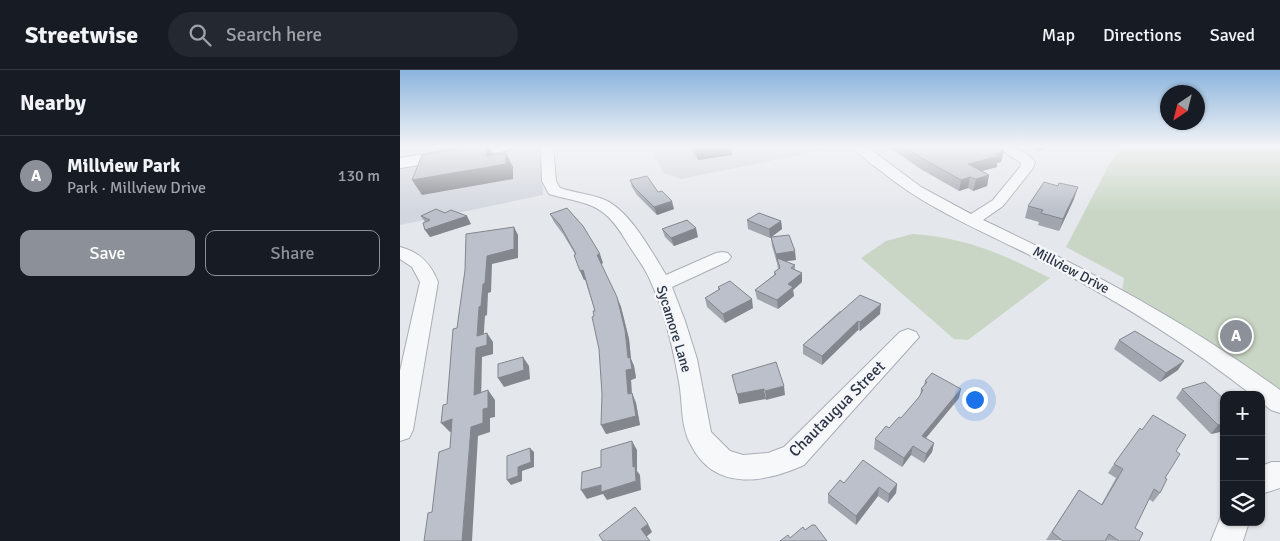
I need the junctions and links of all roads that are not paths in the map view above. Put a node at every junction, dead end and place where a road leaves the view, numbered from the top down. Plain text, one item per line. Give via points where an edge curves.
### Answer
1 (548, 168) edge
2 (886, 168) edge
3 (1026, 168) edge
4 (972, 220) junction
5 (400, 252) edge
6 (722, 257) dead end
7 (662, 284) junction
8 (908, 337) dead end
9 (1280, 403) edge
10 (400, 430) edge
11 (730, 464) joint
12 (1280, 475) edge
13 (1263, 481) edge
14 (1233, 526) edge
15 (1227, 541) edge

1 - 7 street, Sycamore Lane via 554,191 600,203 611,210
2 - 4 street, Millview Drive via 907,184
3 - 4 street via 998,203
4 - 9 street, Millview Drive via 1061,264 1174,328 1242,373
5 - 10 street via 424,267 429,282
6 - 7 street
7 - 11 street, Sycamore Lane via 691,383 700,437 712,454
8 - 11 street, Chautaugua Street via 794,456 776,465 749,470
12 - 13 street via 1272,475
14 - 15 street

